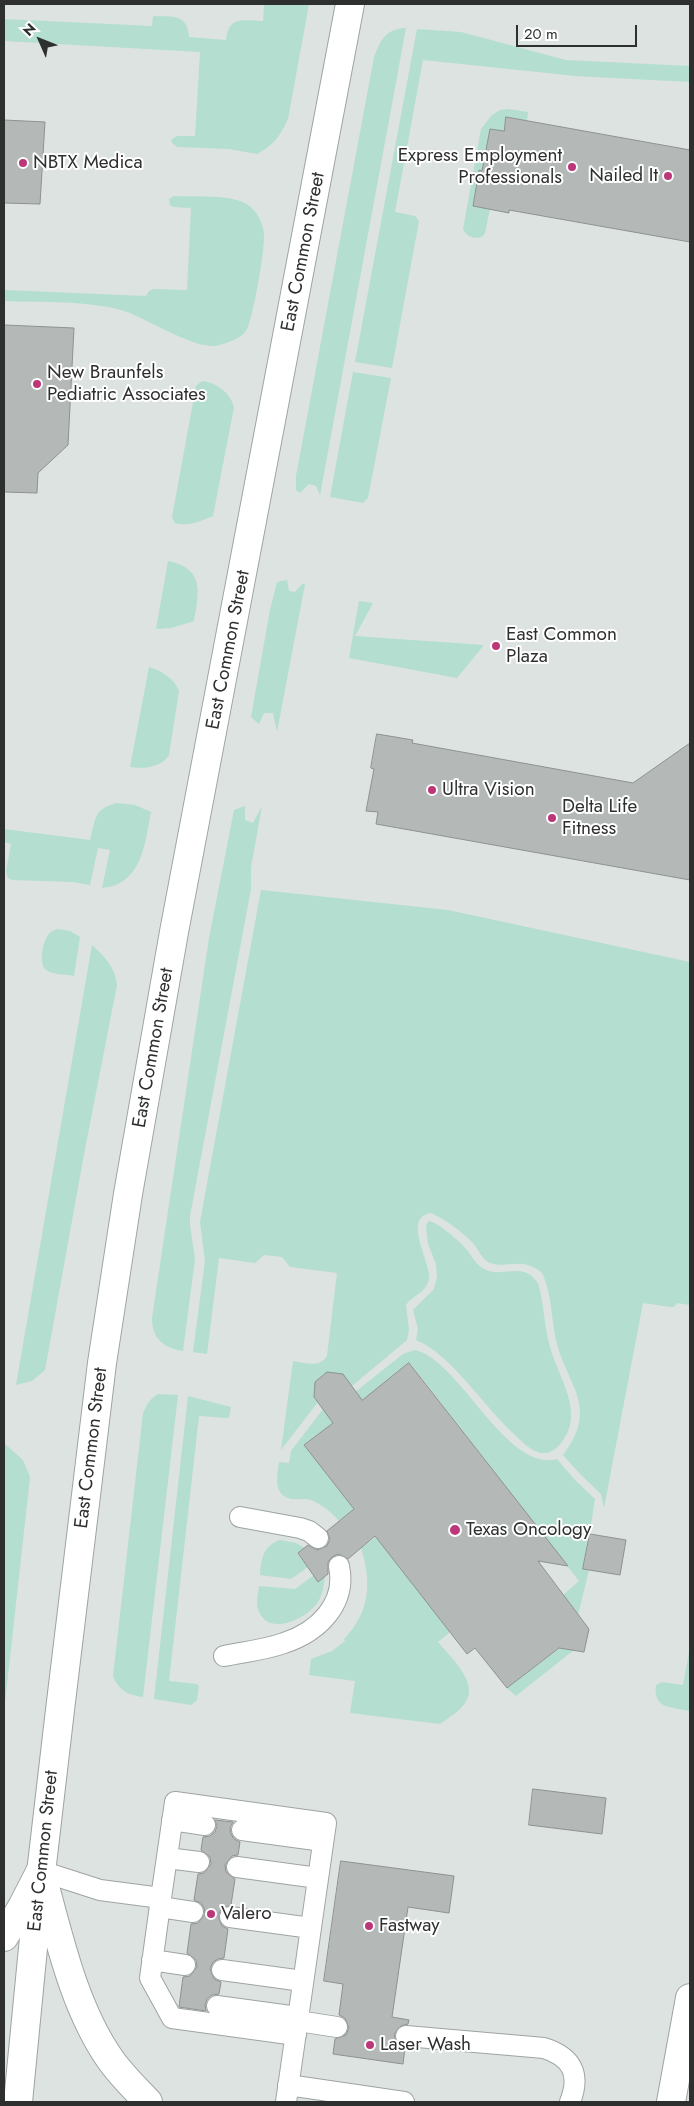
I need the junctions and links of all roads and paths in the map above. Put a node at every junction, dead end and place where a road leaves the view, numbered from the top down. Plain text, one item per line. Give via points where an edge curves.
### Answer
1 (350, 4) edge
2 (240, 1518) dead end
3 (318, 1538) dead end
4 (339, 1566) dead end
5 (224, 1656) dead end
6 (172, 1820) junction
7 (205, 1825) dead end
8 (242, 1830) dead end
9 (323, 1841) junction
10 (167, 1858) junction
11 (200, 1862) dead end
12 (237, 1867) dead end
13 (41, 1871) junction
14 (318, 1878) junction
15 (161, 1902) junction
16 (193, 1912) dead end
17 (230, 1917) dead end
18 (311, 1928) junction
19 (4, 1937) edge
20 (152, 1960) junction
21 (185, 1965) dead end
22 (222, 1970) dead end
23 (304, 1981) junction
24 (690, 1998) edge
25 (217, 2006) dead end
26 (297, 2024) junction
27 (337, 2027) dead end
28 (406, 2036) dead end
29 (287, 2094) edge
30 (18, 2102) edge
31 (148, 2102) edge
32 (404, 2102) edge
33 (570, 2102) edge
34 (671, 2102) edge

1 - 13 main road, East Common Street via 174,932 128,1194 102,1363
2 - 3 lane via 300,1528
4 - 5 lane via 340,1590 335,1605 318,1624 284,1643
6 - 7 lane
6 - 9 lane via 175,1802 326,1823
6 - 10 lane
8 - 9 lane
9 - 14 lane
10 - 11 lane
10 - 15 lane
12 - 14 lane
13 - 15 lane via 100,1890
13 - 19 main road
13 - 30 main road, East Common Street
13 - 31 main road via 65,1958 93,2030 110,2059
14 - 18 lane
15 - 16 lane
15 - 20 lane
17 - 18 lane
18 - 23 lane
20 - 21 lane
20 - 26 lane via 150,1978 170,1999 172,2018
22 - 23 lane
23 - 26 lane
24 - 34 main road
25 - 26 lane
26 - 27 lane
26 - 29 lane
28 - 33 lane via 544,2048 558,2052 569,2062 575,2075 575,2090
29 - 32 lane

